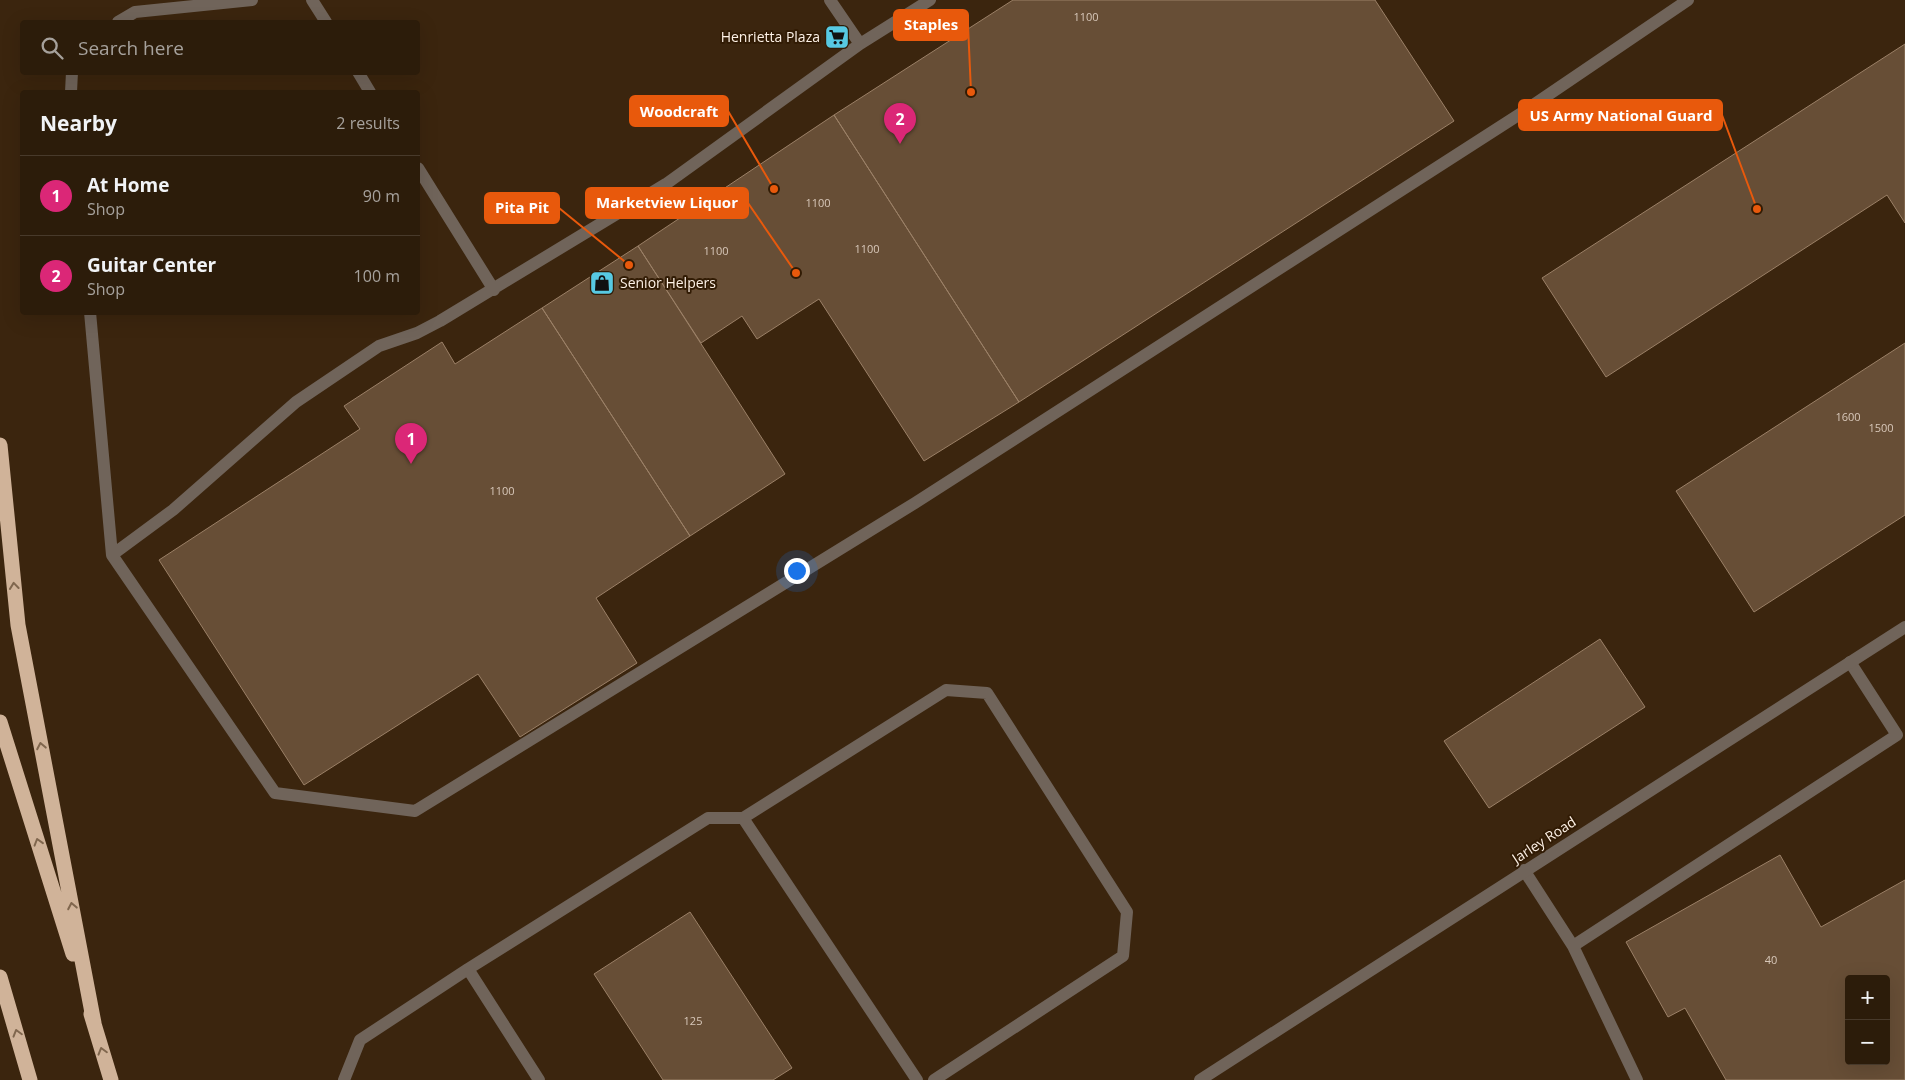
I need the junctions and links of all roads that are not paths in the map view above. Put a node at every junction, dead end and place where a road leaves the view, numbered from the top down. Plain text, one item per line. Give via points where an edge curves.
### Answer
1 (252, 0) edge
2 (312, 0) edge
3 (830, 0) edge
4 (930, 0) edge
5 (1688, 0) edge
6 (165, 4) edge
7 (121, 20) edge
8 (325, 20) edge
9 (860, 44) junction
10 (72, 75) edge
11 (360, 75) edge
12 (72, 90) edge
13 (369, 90) edge
14 (420, 171) edge
15 (494, 290) junction
16 (90, 315) edge
17 (0, 445) edge
18 (112, 555) junction
19 (1905, 627) edge
20 (1850, 662) junction
21 (0, 722) edge
22 (743, 818) junction
23 (1524, 870) junction
24 (1573, 946) junction
25 (468, 969) junction
26 (0, 977) edge
27 (94, 1022) junction
28 (30, 1080) edge
29 (110, 1080) edge
30 (344, 1080) edge
31 (539, 1080) edge
32 (916, 1080) edge
33 (934, 1080) edge
34 (1200, 1080) edge
35 (1637, 1080) edge

1 - 6 street
2 - 8 street
3 - 9 street
4 - 9 street
5 - 18 street via 1514,118 915,503 415,811 275,793
6 - 7 street via 135,12
9 - 15 street via 666,184
10 - 12 street
11 - 13 street
14 - 15 street
15 - 18 street via 417,333 380,346 296,402 173,510
16 - 18 street
27 -> 17 highway via 18,625
19 - 20 street, Jarley Road
20 - 23 street, Jarley Road
20 - 24 street via 1897,735
27 -> 21 highway
22 - 25 street via 708,818
22 - 32 street
22 - 33 street via 946,690 987,693 1127,912 1123,956
23 - 24 street
23 - 34 street, Jarley Road
24 - 35 street
25 - 30 street via 360,1040
25 - 31 street
28 -> 26 highway
29 -> 27 highway

